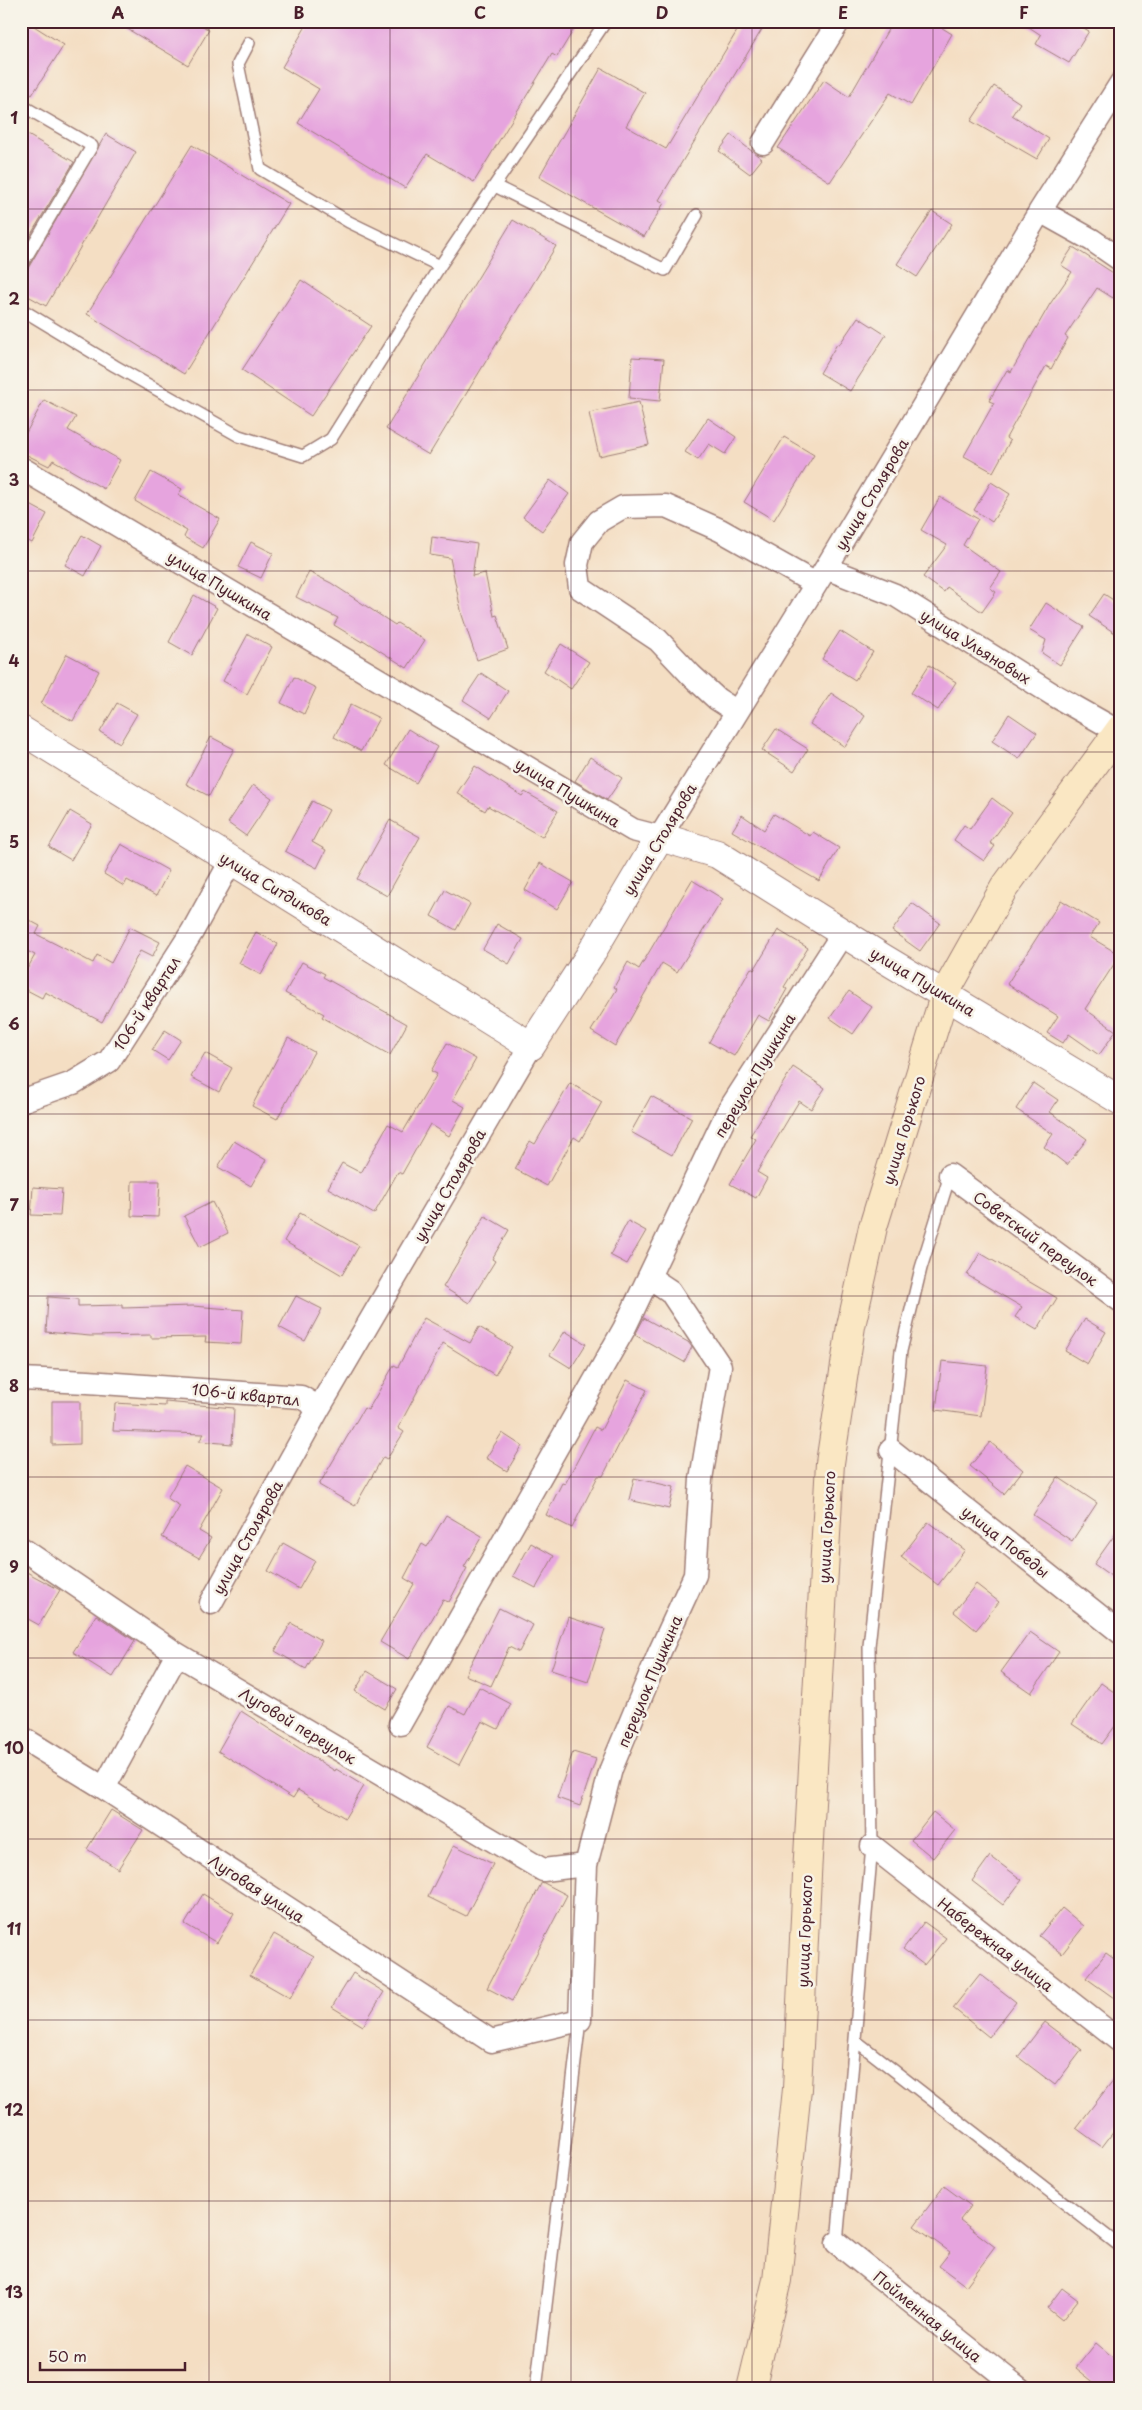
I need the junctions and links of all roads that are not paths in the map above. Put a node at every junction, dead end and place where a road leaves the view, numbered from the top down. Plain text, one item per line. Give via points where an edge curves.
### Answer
1 (606, 21) edge
2 (839, 21) edge
3 (249, 43) dead end
4 (1121, 83) edge
5 (21, 106) edge
6 (763, 143) dead end
7 (495, 186) junction
8 (1040, 211) junction
9 (697, 215) dead end
10 (1121, 260) edge
11 (21, 266) edge
12 (440, 266) junction
13 (21, 309) edge
14 (21, 468) edge
15 (821, 576) junction
16 (737, 712) junction
17 (21, 730) edge
18 (1120, 731) edge
19 (660, 837) junction
20 (231, 861) junction
21 (843, 933) junction
22 (945, 993) junction
23 (531, 1046) junction
24 (21, 1101) edge
25 (1121, 1101) edge
26 (950, 1175) joint
27 (649, 1277) junction
28 (1121, 1301) edge
29 (21, 1380) edge
30 (318, 1408) junction
31 (891, 1450) junction
32 (21, 1548) edge
33 (211, 1603) dead end
34 (1121, 1632) edge
35 (177, 1654) junction
36 (400, 1724) dead end
37 (21, 1738) edge
38 (104, 1788) junction
39 (872, 1846) junction
40 (586, 1865) junction
41 (580, 2020) junction
42 (856, 2041) junction
43 (1121, 2042) edge
44 (837, 2243) joint
45 (1121, 2247) edge
46 (536, 2389) edge
47 (751, 2389) edge
48 (1020, 2389) edge

1 - 7 lane
2 - 6 street
3 - 12 lane via 238,64 260,169 349,222
4 - 8 street, улица Столярова
5 - 11 lane via 92,146
7 - 9 lane via 665,270
7 - 12 lane
8 - 10 street
8 - 15 street, улица Столярова
12 - 13 lane via 331,439 303,456 239,436
14 - 19 street, улица Пушкина via 633,830
15 - 16 street, улица Столярова
15 - 16 street, улица Ульяновых via 666,506 623,507 598,521 582,542 577,565 580,588 658,640 691,675
15 - 18 street, улица Ульяновых via 895,595 1052,694
16 - 19 street, улица Столярова
17 - 20 street, улица Ситдикова
18 - 22 main road, улица Горького via 1004,888
19 - 21 street, улица Пушкина via 717,854
19 - 23 street, улица Столярова via 586,963
20 - 23 street, улица Ситдикова
20 - 24 street, 106-й квартал via 192,932 109,1061 73,1083
21 - 22 street, улица Пушкина
21 - 27 street, переулок Пушкина via 727,1113
22 - 25 street, улица Пушкина
22 - 47 main road, улица Горького via 873,1227 851,1326 830,1463 798,2089 777,2280
23 - 30 street, улица Столярова
26 - 28 street, Советский переулок
26 - 31 lane via 920,1268 901,1351
27 - 36 street, переулок Пушкина via 624,1329
27 - 40 street, переулок Пушкина via 670,1291 720,1366 701,1479 695,1575 611,1769
29 - 30 street, 106-й квартал via 301,1397
30 - 33 street, улица Столярова
31 - 34 street, улица Победы
31 - 39 lane via 869,1646
32 - 35 street, Луговой переулок
35 - 38 street
35 - 40 street, Луговой переулок via 543,1870
37 - 38 street, Луговая улица
38 - 41 street, Луговая улица via 491,2041
39 - 42 lane
39 - 43 street, Набережная улица
40 - 41 street, переулок Пушкина
41 - 46 lane
42 - 44 lane
42 - 45 lane
44 - 48 street, Пойменная улица

